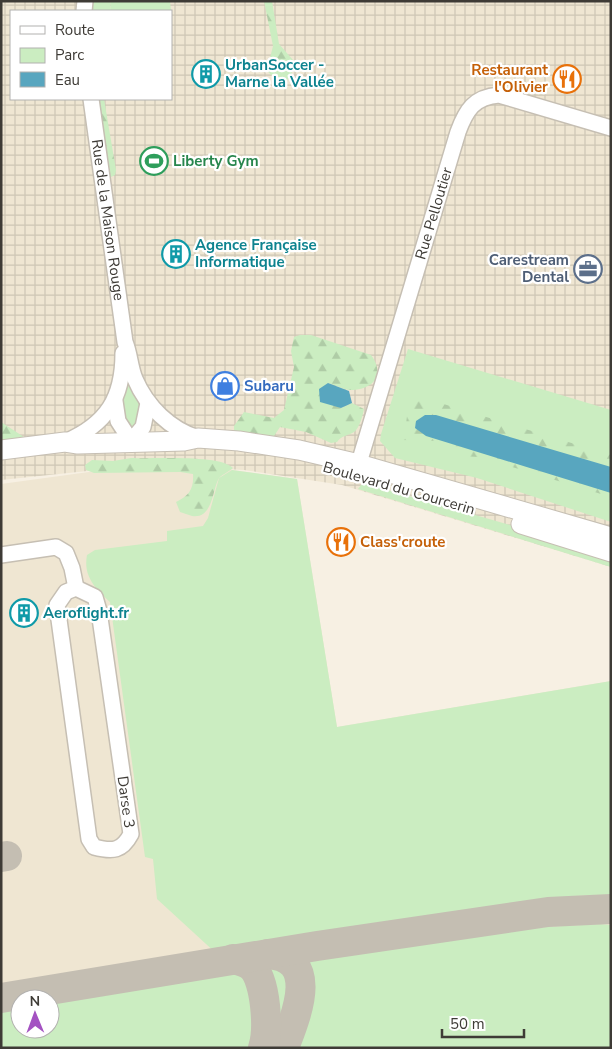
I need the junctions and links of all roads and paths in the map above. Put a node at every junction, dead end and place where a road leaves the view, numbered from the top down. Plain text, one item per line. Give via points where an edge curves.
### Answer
1 (91, 100) edge
2 (611, 128) edge
3 (125, 342) junction
4 (115, 401) junction
5 (148, 403) junction
6 (191, 440) junction
7 (131, 441) junction
8 (72, 443) junction
9 (1, 450) edge
10 (1, 462) edge
11 (357, 469) junction
12 (611, 537) edge
13 (611, 552) edge
14 (1, 555) edge
15 (76, 588) junction

1 - 3 street, Rue de la Maison Rouge
2 - 11 street, Rue Pelloutier via 499,95 484,97 468,109
3 - 4 street via 122,380
3 - 5 street via 135,379
4 - 7 street via 118,421
4 - 8 street via 89,430
5 - 6 street
5 - 7 street via 143,427
6 - 7 main road, Boulevard du Courcerin
6 - 11 main road, Boulevard du Courcerin via 192,448
7 - 8 main road, Boulevard du Courcerin
8 - 9 main road, Boulevard du Courcerin
8 - 10 main road, Boulevard du Courcerin via 59,452
11 - 12 main road, Boulevard du Courcerin
11 - 13 main road, Boulevard du Courcerin
14 - 15 street via 56,547 66,552
15 - 15 street, Darse 3 via 66,592 57,605 89,839 94,847 116,849 125,845 132,834 99,610 95,597

